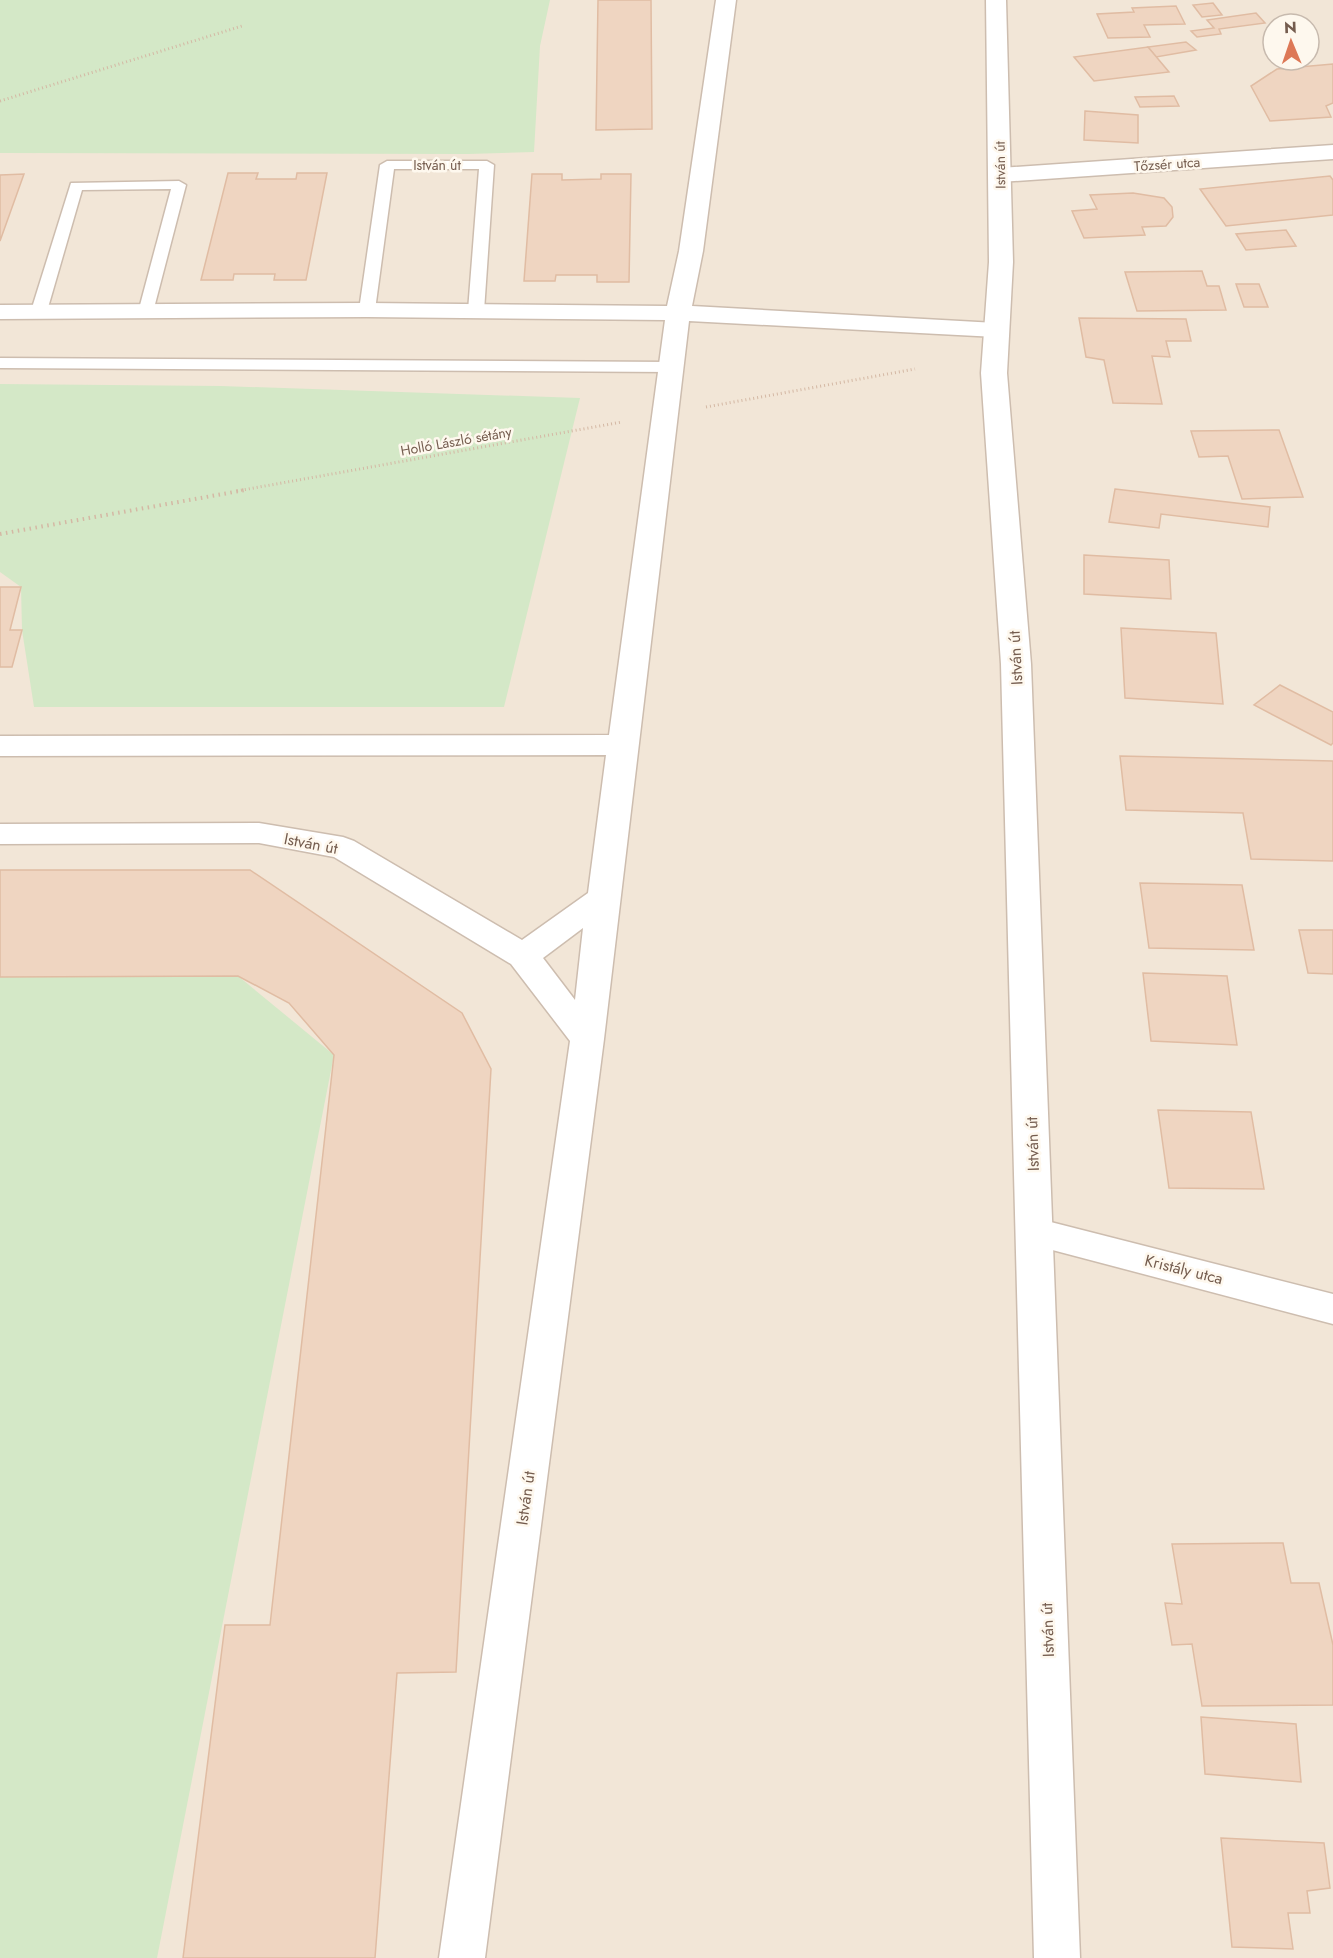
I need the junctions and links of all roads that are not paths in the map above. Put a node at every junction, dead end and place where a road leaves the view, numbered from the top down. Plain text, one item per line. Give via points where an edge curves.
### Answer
1 (726, 0) edge
2 (996, 0) edge
3 (1333, 152) edge
4 (1000, 175) junction
5 (147, 309) junction
6 (367, 310) junction
7 (39, 311) junction
8 (476, 311) junction
9 (0, 312) edge
10 (678, 313) junction
11 (996, 330) junction
12 (0, 363) edge
13 (670, 367) junction
14 (624, 745) junction
15 (0, 746) edge
16 (0, 834) edge
17 (603, 898) junction
18 (523, 956) junction
19 (588, 1039) junction
20 (1035, 1232) junction
21 (1333, 1308) edge
22 (462, 1958) edge
23 (1057, 1958) edge

1 - 10 street, István út via 691,251
2 - 4 street, István út
3 - 4 street, Tőzsér utca
4 - 11 street, István út
5 - 6 street
5 - 7 street
5 - 7 lane via 179,185 76,186
6 - 8 street
6 - 8 lane, István út via 387,165 487,165
7 - 9 street
8 - 10 street
10 - 11 street
10 - 13 street, István út
11 - 20 street, István út via 994,373 1016,664
12 - 13 lane
13 - 14 street, István út
14 - 15 street
14 - 17 street, István út
16 - 18 street, István út via 259,833 343,848
17 - 18 street
17 - 19 street, István út
18 - 19 street, István út
19 - 22 street, István út
20 - 21 street, Kristály utca
20 - 23 street, István út

